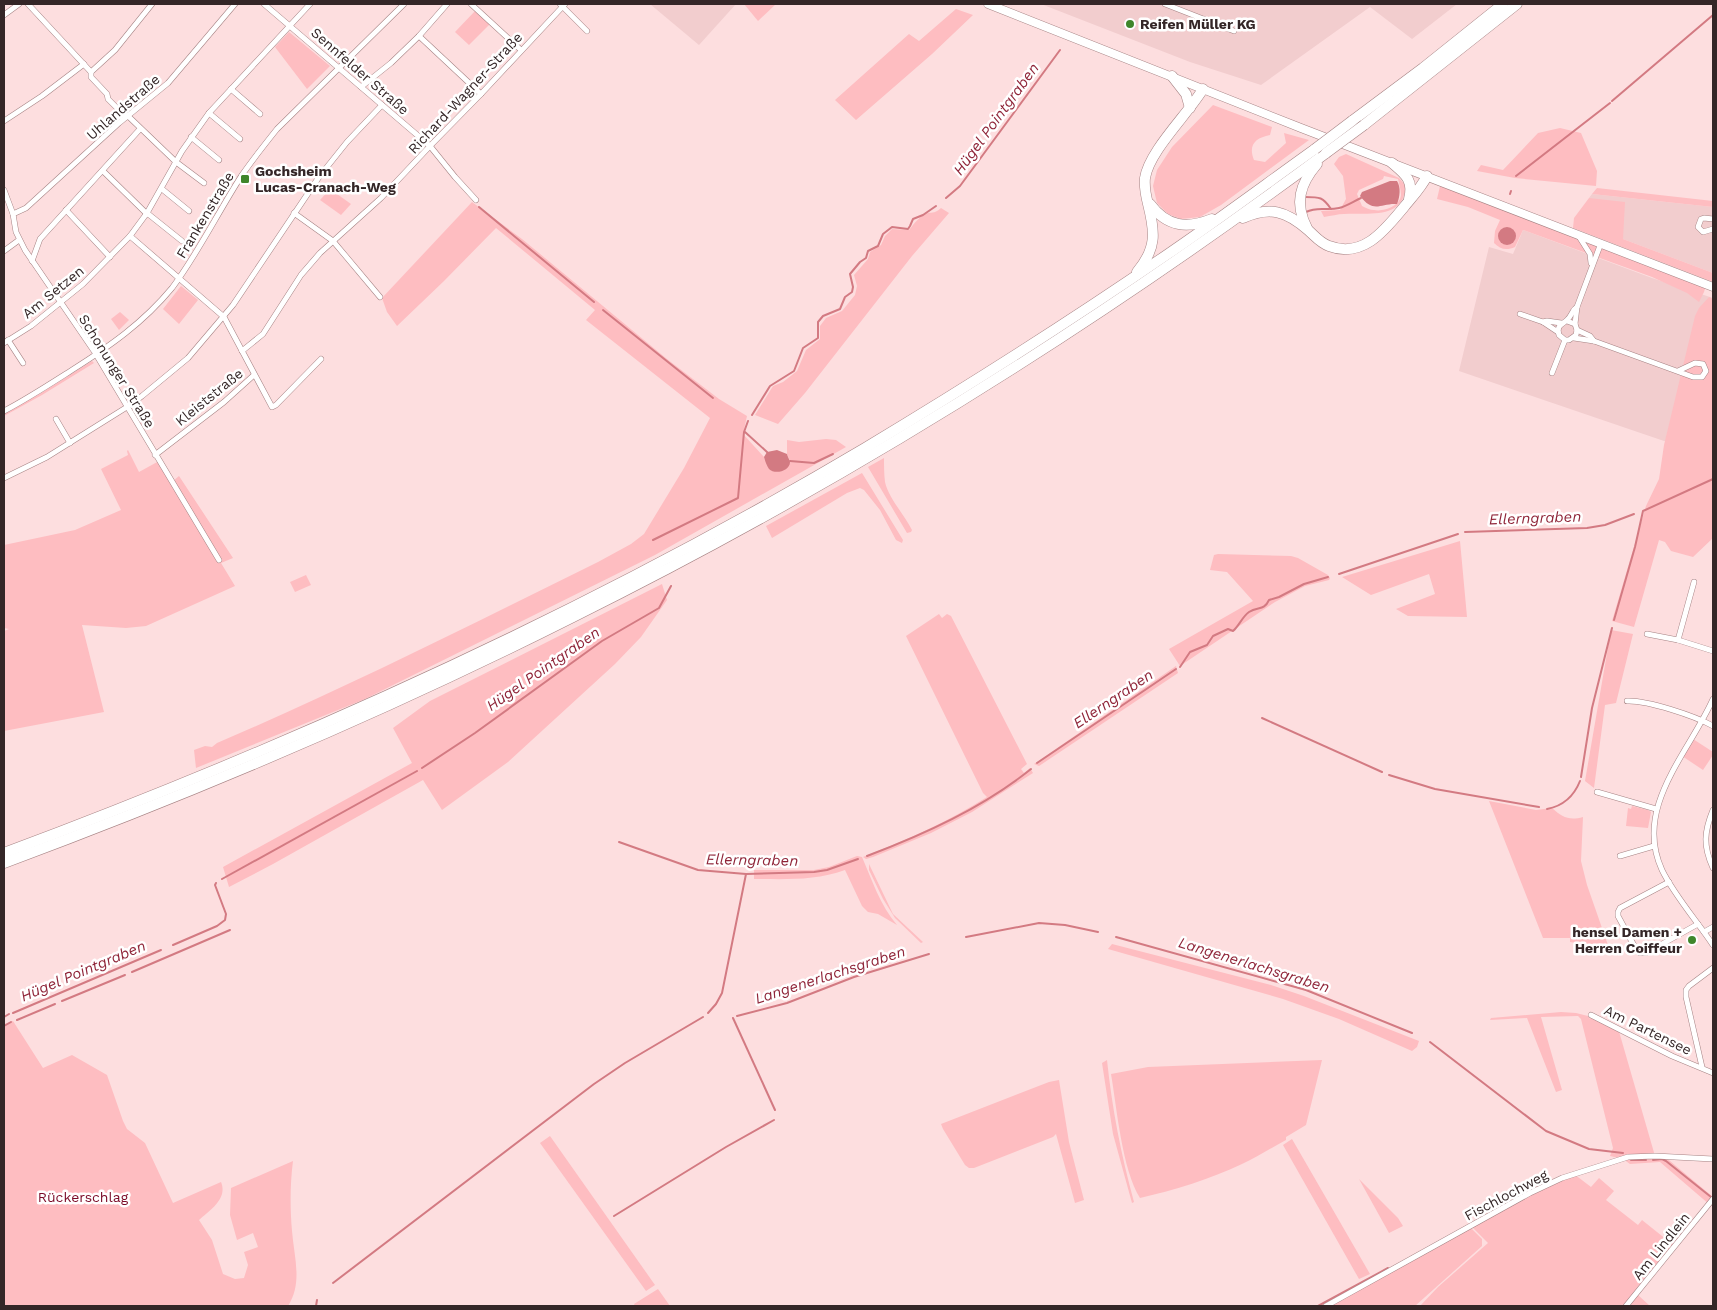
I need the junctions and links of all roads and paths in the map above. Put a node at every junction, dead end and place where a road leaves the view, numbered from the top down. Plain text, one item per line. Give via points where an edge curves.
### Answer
1 (19, 4) edge
2 (28, 4) edge
3 (152, 4) edge
4 (235, 4) edge
5 (264, 4) edge
6 (310, 4) edge
7 (404, 4) edge
8 (447, 4) edge
9 (471, 4) edge
10 (988, 4) edge
11 (1165, 4) edge
12 (1503, 4) edge
13 (1517, 4) edge
14 (562, 5) edge
15 (4, 15) edge
16 (290, 26) junction
17 (1234, 30) dead end
18 (587, 31) dead end
19 (420, 36) junction
20 (521, 50) junction
21 (84, 64) junction
22 (339, 68) junction
23 (91, 72) junction
24 (1172, 76) junction
25 (361, 87) junction
26 (1203, 88) junction
27 (231, 89) junction
28 (481, 94) junction
29 (382, 105) junction
30 (1190, 108) junction
31 (209, 113) junction
32 (260, 114) dead end
33 (127, 117) junction
34 (4, 121) edge
35 (140, 129) junction
36 (191, 137) junction
37 (240, 139) dead end
38 (430, 146) junction
39 (1326, 153) junction
40 (219, 160) dead end
41 (176, 162) junction
42 (1392, 163) junction
43 (102, 171) junction
44 (1427, 176) junction
45 (204, 183) dead end
46 (162, 189) junction
47 (4, 190) edge
48 (1147, 199) junction
49 (476, 200) dead end
50 (1408, 202) junction
51 (66, 210) junction
52 (189, 211) dead end
53 (294, 213) junction
54 (12, 214) junction
55 (147, 214) junction
56 (1224, 214) junction
57 (1713, 219) edge
58 (1221, 228) junction
59 (1713, 229) edge
60 (1309, 231) junction
61 (1578, 234) junction
62 (130, 236) junction
63 (19, 240) junction
64 (182, 241) dead end
65 (334, 241) junction
66 (1601, 243) junction
67 (4, 251) edge
68 (110, 257) junction
69 (32, 261) junction
70 (1591, 265) junction
71 (179, 277) junction
72 (1128, 282) junction
73 (1713, 287) edge
74 (380, 297) dead end
75 (61, 302) junction
76 (1577, 306) junction
77 (1520, 314) dead end
78 (224, 317) junction
79 (1567, 321) junction
80 (1543, 322) junction
81 (1561, 323) junction
82 (1575, 324) junction
83 (1577, 330) junction
84 (1558, 332) junction
85 (1574, 338) junction
86 (1565, 340) junction
87 (1594, 340) junction
88 (6, 342) edge
89 (242, 351) junction
90 (96, 355) junction
91 (321, 359) dead end
92 (23, 363) dead end
93 (1678, 371) junction
94 (1552, 373) dead end
95 (254, 375) junction
96 (126, 407) junction
97 (4, 411) edge
98 (56, 419) dead end
99 (70, 443) junction
100 (868, 451) junction
101 (155, 454) junction
102 (4, 478) edge
103 (220, 560) dead end
104 (1694, 582) dead end
105 (1647, 634) dead end
106 (1678, 640) junction
107 (1713, 651) edge
108 (1713, 699) edge
109 (1627, 701) dead end
110 (1703, 721) junction
111 (1713, 726) edge
112 (184, 788) junction
113 (1597, 792) dead end
114 (1656, 809) junction
115 (1713, 810) edge
116 (1654, 846) junction
117 (4, 853) edge
118 (1620, 856) dead end
119 (4, 863) edge
120 (1713, 868) edge
121 (1669, 882) junction
122 (1698, 924) junction
123 (1713, 927) edge
124 (1704, 932) junction
125 (1713, 945) edge
126 (1713, 968) edge
127 (1591, 1015) dead end
128 (1702, 1067) junction
129 (1713, 1073) edge
130 (1713, 1159) edge
131 (1713, 1200) edge
132 (1326, 1306) edge
133 (1626, 1306) edge

1 - 15 street
2 - 21 street
3 - 23 street via 115,50
4 - 33 street, Uhlandstraße via 175,76
5 - 16 street, Sennfelder Straße
6 - 16 street, Am Setzen
7 - 22 street, Frankenstraße
8 - 19 street
9 - 20 street
10 - 24 main road
11 - 17 street
12 - 56 highway, bridge via 1315,149
13 - 39 highway, bridge
14 - 18 street
14 - 20 street, Richard-Wagner-Straße
16 - 22 street, Sennfelder Straße
16 - 27 street, Am Setzen
19 - 25 street
19 - 28 street
20 - 28 street, Richard-Wagner-Straße
21 - 23 street
21 - 34 street
22 - 25 street, Sennfelder Straße
22 - 71 street, Frankenstraße via 259,151
23 - 33 street via 91,77 108,99
24 - 26 main road
24 - 30 highway via 1186,94
25 - 29 street, Sennfelder Straße
26 - 30 highway
26 - 42 main road
27 - 31 street, Am Setzen
27 - 32 street
28 - 38 street, Richard-Wagner-Straße
29 - 38 street, Sennfelder Straße
29 - 53 street via 329,164
30 - 48 highway via 1151,161 1145,178
31 - 36 street, Am Setzen
31 - 37 street
33 - 35 street
33 - 54 street, Uhlandstraße via 30,205
35 - 41 street
35 - 43 street
36 - 40 street
36 - 41 street, Am Setzen
38 - 49 street, Sennfelder Straße
38 - 65 street, Richard-Wagner-Straße via 378,202
39 - 58 highway
39 - 60 highway via 1306,178 1300,196 1300,211
41 - 45 street
41 - 46 street, Am Setzen
42 - 44 main road
42 - 50 highway via 1412,187
43 - 51 street
43 - 55 street
44 - 50 highway
44 - 61 main road
46 - 52 street
46 - 55 street, Am Setzen
47 - 54 street, Schonunger Straße
48 - 56 highway via 1160,217 1180,225 1197,224
48 - 72 highway via 1154,232 1151,251
50 - 60 highway via 1376,238 1358,248 1330,247
51 - 68 street
51 - 69 street via 40,239
53 - 65 street
53 - 78 street
54 - 63 street, Schonunger Straße
55 - 62 street, Am Setzen
55 - 64 street
56 - 72 highway
57 - 59 street via 1700,219 1698,227 1703,232
58 - 60 highway via 1257,212 1269,211 1286,214
58 - 100 highway via 969,396
61 - 66 main road
61 - 70 street via 1590,254
62 - 68 street, Am Setzen
62 - 71 street
63 - 67 street
63 - 69 street, Schonunger Straße
65 - 74 street
65 - 89 street, Richard-Wagner-Straße via 301,275 263,334
66 - 70 street
66 - 73 main road
68 - 75 street, Am Setzen
69 - 75 street, Schonunger Straße
70 - 76 street
71 - 78 street
71 - 90 street, Frankenstraße via 152,311
72 - 100 highway
75 - 88 street, Am Setzen
75 - 90 street, Schonunger Straße
76 - 79 street
76 - 82 street
77 - 80 street
78 - 89 street
78 - 96 street via 188,358
79 - 81 street
79 - 82 street
80 - 81 street
80 - 84 street
81 - 84 street
82 - 83 street
83 - 85 street
83 - 87 street
84 - 86 street
85 - 86 street
85 - 87 street
86 - 94 street
87 - 93 street
88 - 92 street, Am Setzen
89 - 95 street
90 - 96 street, Schonunger Straße
90 - 97 street, Frankenstraße
91 - 95 street via 273,407
93 - 93 street via 1699,378 1706,371 1699,363
95 - 101 street, Kleiststraße
96 - 99 street
96 - 101 street, Schonunger Straße
98 - 99 street
99 - 102 street
100 - 112 highway via 660,572 545,632 360,718
101 - 103 street, Schonunger Straße
104 - 106 street
105 - 106 street
106 - 107 street
108 - 110 street
109 - 110 street via 1635,700
110 - 111 street
110 - 114 street via 1672,773
112 - 117 highway
112 - 119 highway
113 - 114 street
114 - 116 street
115 - 120 street via 1706,837 1706,850
116 - 118 street
116 - 121 street
121 - 122 street
121 - 122 street via 1618,912 1636,951 1646,953
122 - 124 street
123 - 124 street
124 - 125 street
126 - 128 street, Am Partensee via 1686,990
127 - 128 street, Am Partensee via 1672,1056
128 - 129 street
130 - 132 street, Fischlochweg via 1628,1157 1562,1178
131 - 133 street, Am Lindlein

